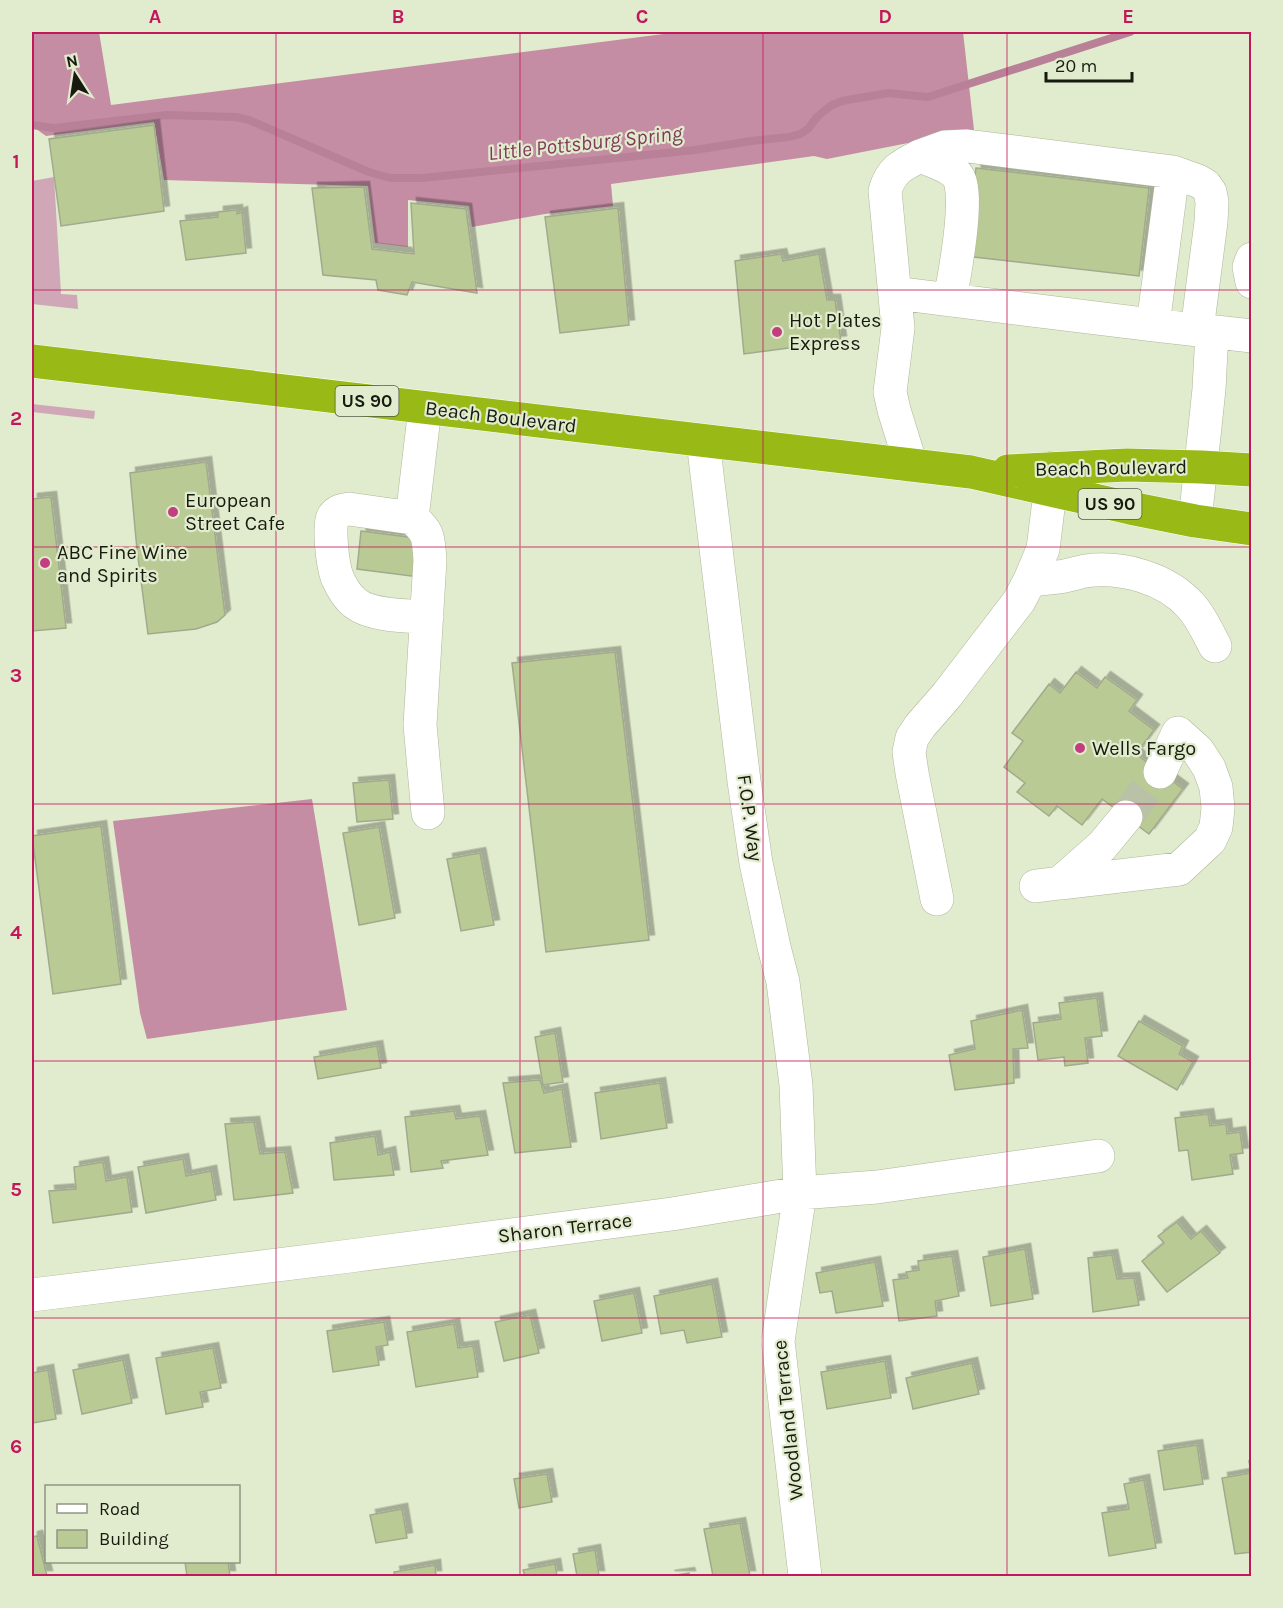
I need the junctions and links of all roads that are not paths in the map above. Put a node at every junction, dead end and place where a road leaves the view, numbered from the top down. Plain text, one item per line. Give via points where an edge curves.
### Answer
1 (920, 156) junction
2 (1173, 172) junction
3 (1251, 259) edge
4 (1251, 282) edge
5 (895, 293) junction
6 (950, 300) junction
7 (1154, 326) junction
8 (1204, 331) junction
9 (1251, 336) edge
10 (32, 361) edge
11 (425, 408) junction
12 (703, 441) junction
13 (911, 465) junction
14 (1201, 467) junction
15 (1251, 470) edge
16 (1051, 480) junction
17 (412, 518) junction
18 (1195, 521) junction
19 (1251, 529) edge
20 (1030, 580) junction
21 (427, 617) junction
22 (1215, 646) dead end
23 (1160, 772) tunnel mouth
24 (428, 813) dead end
25 (1126, 817) tunnel mouth
26 (937, 899) dead end
27 (1098, 1156) dead end
28 (800, 1193) junction
29 (32, 1295) edge
30 (805, 1576) edge

1 - 2 street via 945,147 968,146
1 - 5 street via 900,166 885,191
1 - 6 street via 958,176 962,189 963,212
2 - 7 street
2 - 8 street via 1205,185 1212,202
3 - 4 street
5 - 6 street
5 - 13 street via 898,328 890,392
6 - 7 street
7 - 8 street
8 - 9 street
8 - 14 street via 1209,389
10 - 11 highway, Beach Boulevard / US 90
11 - 12 highway, Beach Boulevard / US 90
11 - 17 street
12 - 13 highway, Beach Boulevard / US 90
12 - 28 street, F.O.P. Way via 756,863 787,1004 796,1085
13 - 16 highway, Beach Boulevard / US 90
14 - 15 highway, Beach Boulevard / US 90
14 - 16 highway, Beach Boulevard / US 90 via 1127,465
14 - 18 street
16 - 18 highway, Beach Boulevard / US 90
16 - 20 street via 1043,549
17 - 21 street via 427,534
17 - 21 street via 349,509 332,518 330,534 337,576 357,605 386,615
18 - 19 highway, Beach Boulevard / US 90
20 - 22 street via 1110,570 1159,582 1191,606
20 - 26 street via 912,738 912,773
21 - 24 street via 420,725
23 - 25 street via 1178,733 1198,752 1216,787 1216,827 1210,840 1179,869 1048,884 1102,846
27 - 28 street, Sharon Terrace via 877,1187
28 - 29 street, Sharon Terrace via 672,1214
28 - 30 street, Woodland Terrace via 778,1341

